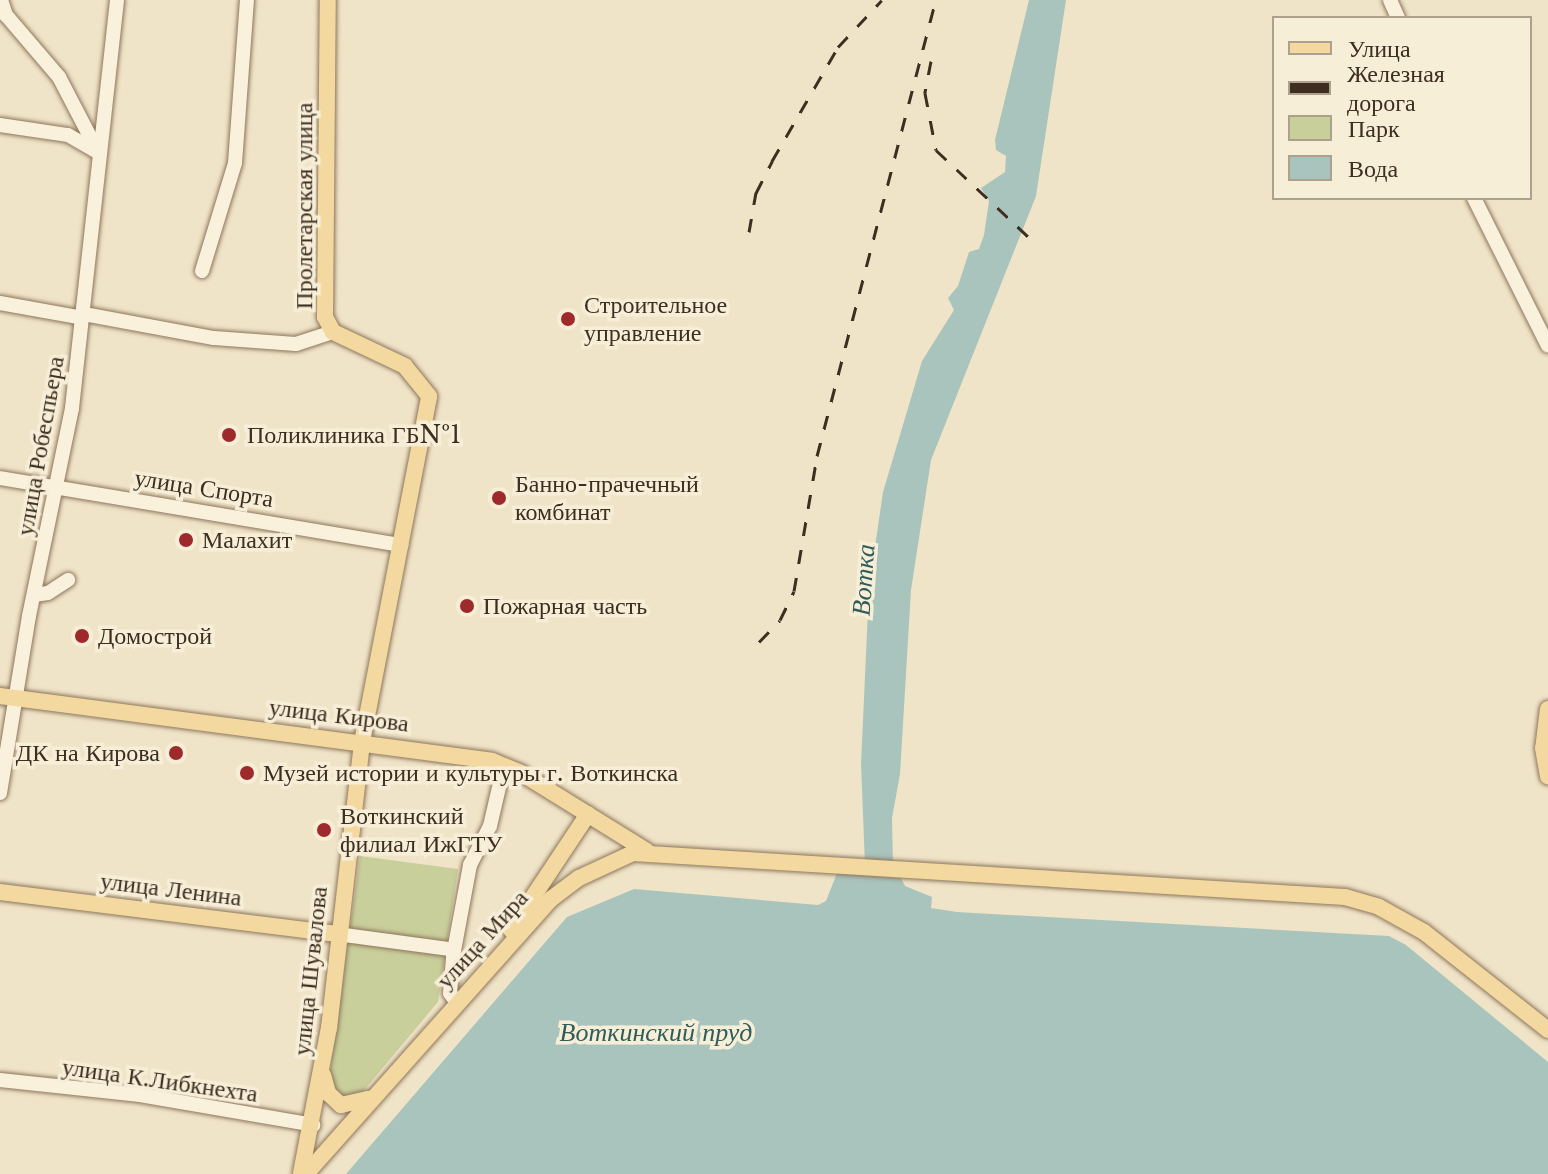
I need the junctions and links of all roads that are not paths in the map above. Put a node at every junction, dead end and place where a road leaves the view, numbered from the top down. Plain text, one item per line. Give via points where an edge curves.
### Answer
1 (1, 0) edge
2 (117, 0) edge
3 (247, 0) edge
4 (328, 0) edge
5 (0, 125) edge
6 (99, 152) junction
7 (1475, 200) edge
8 (202, 271) dead end
9 (0, 303) edge
10 (83, 316) junction
11 (333, 332) junction
12 (1548, 346) edge
13 (0, 478) edge
14 (58, 488) junction
15 (401, 545) junction
16 (68, 580) dead end
17 (34, 595) junction
18 (7, 697) edge
19 (1548, 709) edge
20 (362, 742) junction
21 (504, 766) junction
22 (1548, 777) edge
23 (0, 793) edge
24 (588, 814) junction
25 (648, 852) junction
26 (0, 892) edge
27 (337, 934) junction
28 (450, 949) dead end
29 (483, 971) junction
30 (457, 1003) junction
31 (1548, 1030) edge
32 (323, 1072) junction
33 (0, 1080) edge
34 (377, 1095) junction
35 (313, 1125) junction
36 (303, 1174) edge

1 - 6 street via 6,15 59,77
2 - 6 street, улица Робеспьера
3 - 8 street via 235,163
4 - 11 main road, Пролетарская улица via 325,313
5 - 6 street via 68,135
6 - 10 street, улица Робеспьера
7 - 12 street
9 - 10 street
10 - 11 street via 214,338 296,344
10 - 14 street, улица Робеспьера
11 - 15 main road, Пролетарская улица via 405,366 429,396
13 - 14 street, улица Спорта
14 - 15 street, улица Спорта
14 - 17 street, улица Робеспьера
15 - 20 main road, улица Шувалова
16 - 17 street
17 - 18 street, улица Робеспьера
18 - 20 main road, улица Кирова
18 - 23 street, улица Робеспьера
19 - 22 main road via 1543,748
20 - 21 main road, улица Кирова
20 - 27 main road, улица Шувалова
21 - 24 main road, улица Кирова
21 - 30 street via 490,826 468,876 453,956 450,993
24 - 25 main road, улица Кирова
24 - 29 main road
25 - 29 main road, улица Мира via 611,861 565,887
25 - 31 main road via 1325,894 1362,901 1424,932
26 - 27 main road, улица Ленина
27 - 28 street
27 - 32 main road, улица Шувалова
29 - 30 main road, улица Мира
30 - 34 main road, улица Мира
32 - 34 main road via 328,1093 341,1105
32 - 35 main road, улица Мира
33 - 35 street, улица К.Либкнехта via 140,1095
34 - 36 main road, улица Мира
35 - 36 main road, улица Мира

